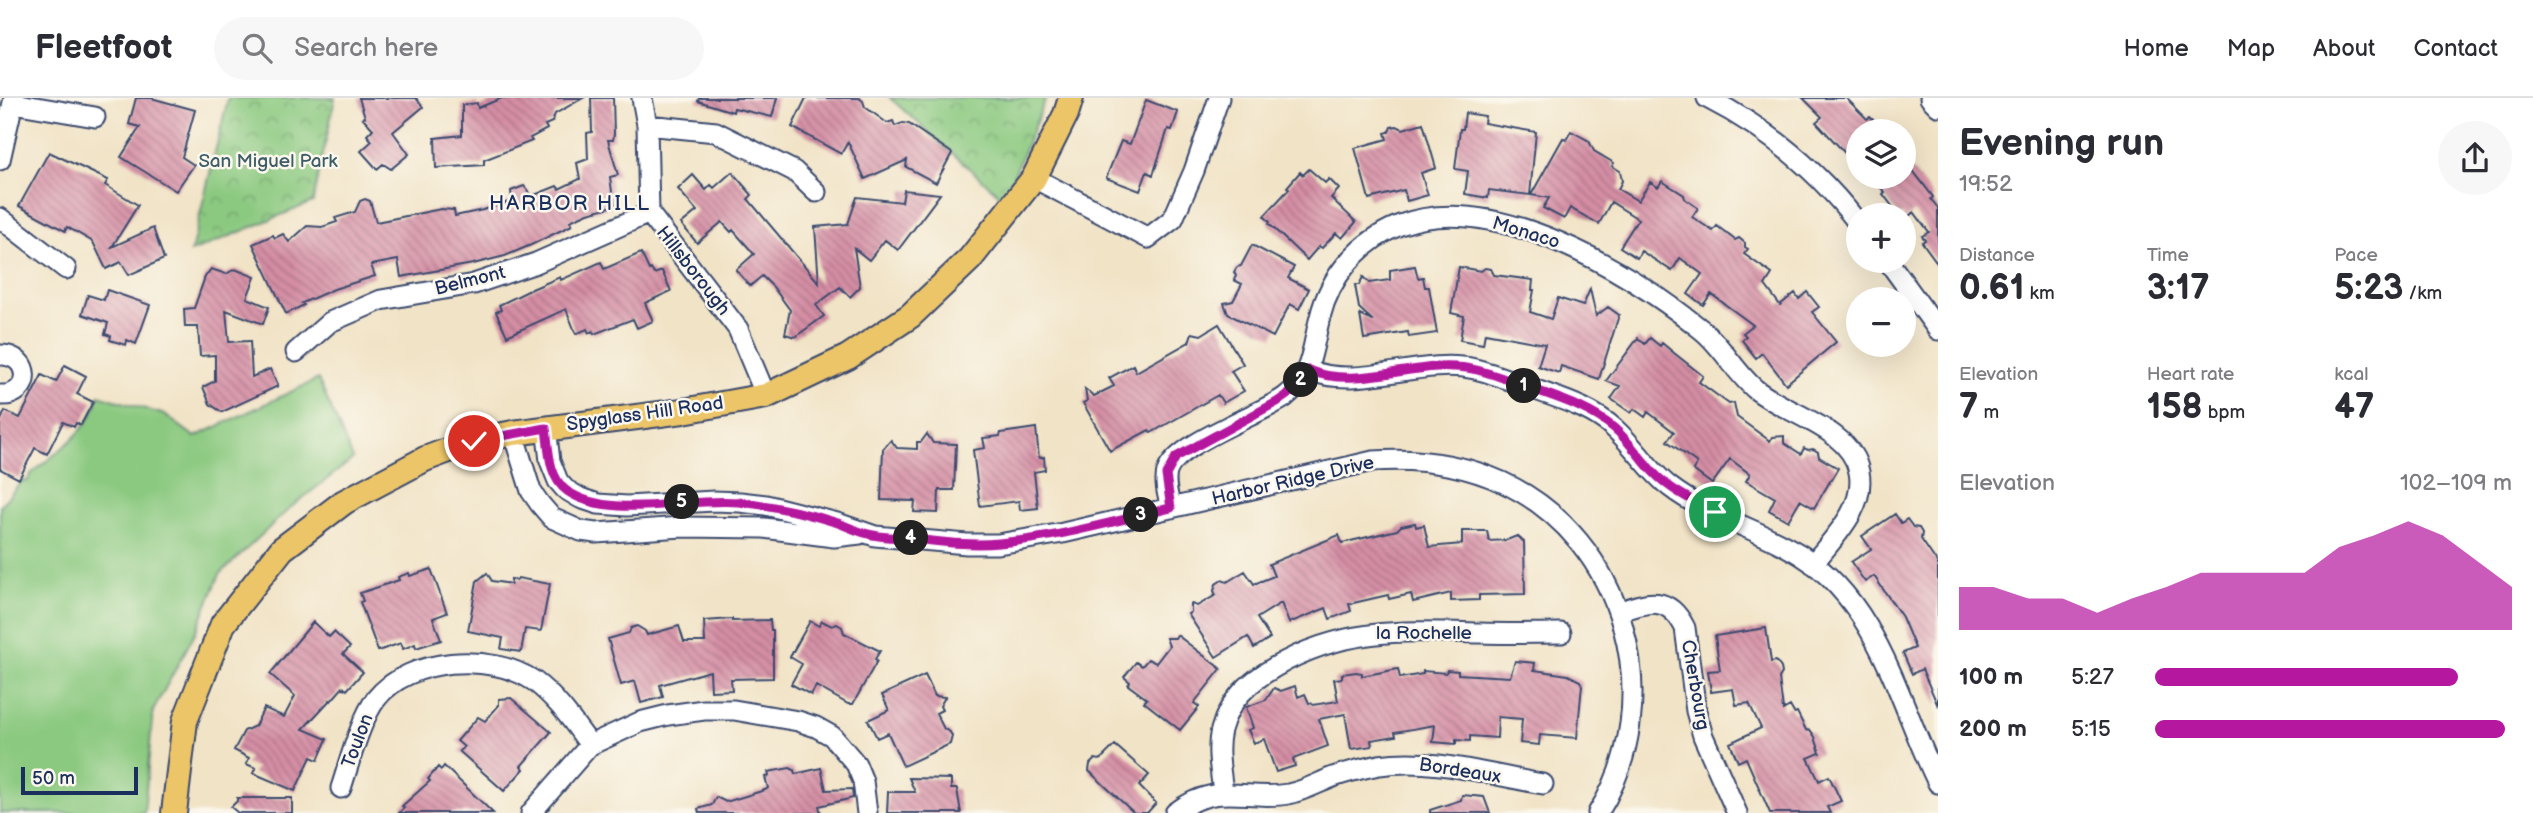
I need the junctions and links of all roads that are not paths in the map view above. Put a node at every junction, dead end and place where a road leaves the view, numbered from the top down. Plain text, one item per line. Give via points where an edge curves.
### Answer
1 (642, 98) edge
2 (1071, 98) edge
3 (1220, 98) edge
4 (1707, 98) edge
5 (1930, 98) edge
6 (13, 100) edge
7 (1735, 104) edge
8 (1938, 106) edge
9 (95, 117) dead end
10 (647, 125) junction
11 (1, 153) edge
12 (1034, 178) junction
13 (816, 192) dead end
14 (1846, 209) edge
15 (649, 213) junction
16 (0, 218) edge
17 (66, 269) dead end
18 (1897, 273) edge
19 (1938, 330) edge
20 (296, 352) dead end
21 (0, 355) edge
22 (1308, 370) junction
23 (0, 395) edge
24 (765, 396) junction
25 (546, 428) junction
26 (513, 433) junction
27 (596, 503) junction
28 (1171, 508) junction
29 (589, 532) junction
30 (864, 533) junction
31 (1813, 564) junction
32 (1619, 612) junction
33 (1561, 633) dead end
34 (590, 745) junction
35 (1938, 783) edge
36 (1543, 784) dead end
37 (341, 788) dead end
38 (1223, 793) junction
39 (174, 813) edge
40 (531, 813) edge
41 (867, 813) edge
42 (1175, 813) edge
43 (1598, 813) edge
44 (1737, 813) edge

1 - 10 street, Hillsborough
2 - 12 main road, Spyglass Hill Road
3 - 12 street via 1173,219 1148,237
4 - 7 street
5 - 8 street
6 - 9 street
6 - 11 street
7 - 14 street via 1802,162
10 - 13 street via 716,132 794,171
10 - 15 street, Hillsborough
12 - 24 main road, Spyglass Hill Road via 970,258 909,316 848,357
15 - 20 street, Belmont via 486,280 381,300 330,322
15 - 24 street, Hillsborough via 738,329
16 - 17 street
18 - 19 street
21 - 23 street via 18,360 24,380 17,392
22 - 28 street, Monaco via 1277,402 1176,457 1166,475
22 - 31 street via 1340,378 1453,366 1490,374 1576,405 1614,428 1671,488
22 - 31 street, Monaco via 1335,279 1380,235 1418,219 1448,216 1497,221 1554,239 1637,285 1692,323 1718,345 1754,388 1847,446 1859,472 1857,502
24 - 25 main road, Spyglass Hill Road
25 - 26 main road, Spyglass Hill Road
25 - 27 street, Harbor Ridge Drive via 558,481 580,498
26 - 29 street, Harbor Ridge Drive via 531,491 540,504 552,518
26 - 39 main road, Spyglass Hill Road via 425,458 344,502 282,549 223,624 185,721
27 - 29 street
27 - 30 street, Harbor Ridge Drive via 740,502
28 - 30 street, Harbor Ridge Drive via 998,544
28 - 32 street, Harbor Ridge Drive via 1373,461 1445,464 1503,483 1544,509 1587,552
29 - 30 street, Harbor Ridge Drive via 682,527 764,528 834,537
31 - 35 street via 1838,585 1876,640
32 - 43 street, Harbor Ridge Drive via 1630,652 1632,713 1622,760
32 - 44 street, Cherbourg via 1663,604 1680,618 1703,736
33 - 38 street, la Rochelle via 1366,633 1288,659 1246,687 1226,716 1219,751
34 - 37 street, Toulon via 566,712 532,680 491,666 443,664 405,676 375,700
34 - 40 street
34 - 41 street via 640,722 704,710 798,721 832,736 845,749 863,781
36 - 38 street, Bordeaux via 1437,764 1403,763 1357,770 1288,794
38 - 42 street, Bordeaux via 1196,800

